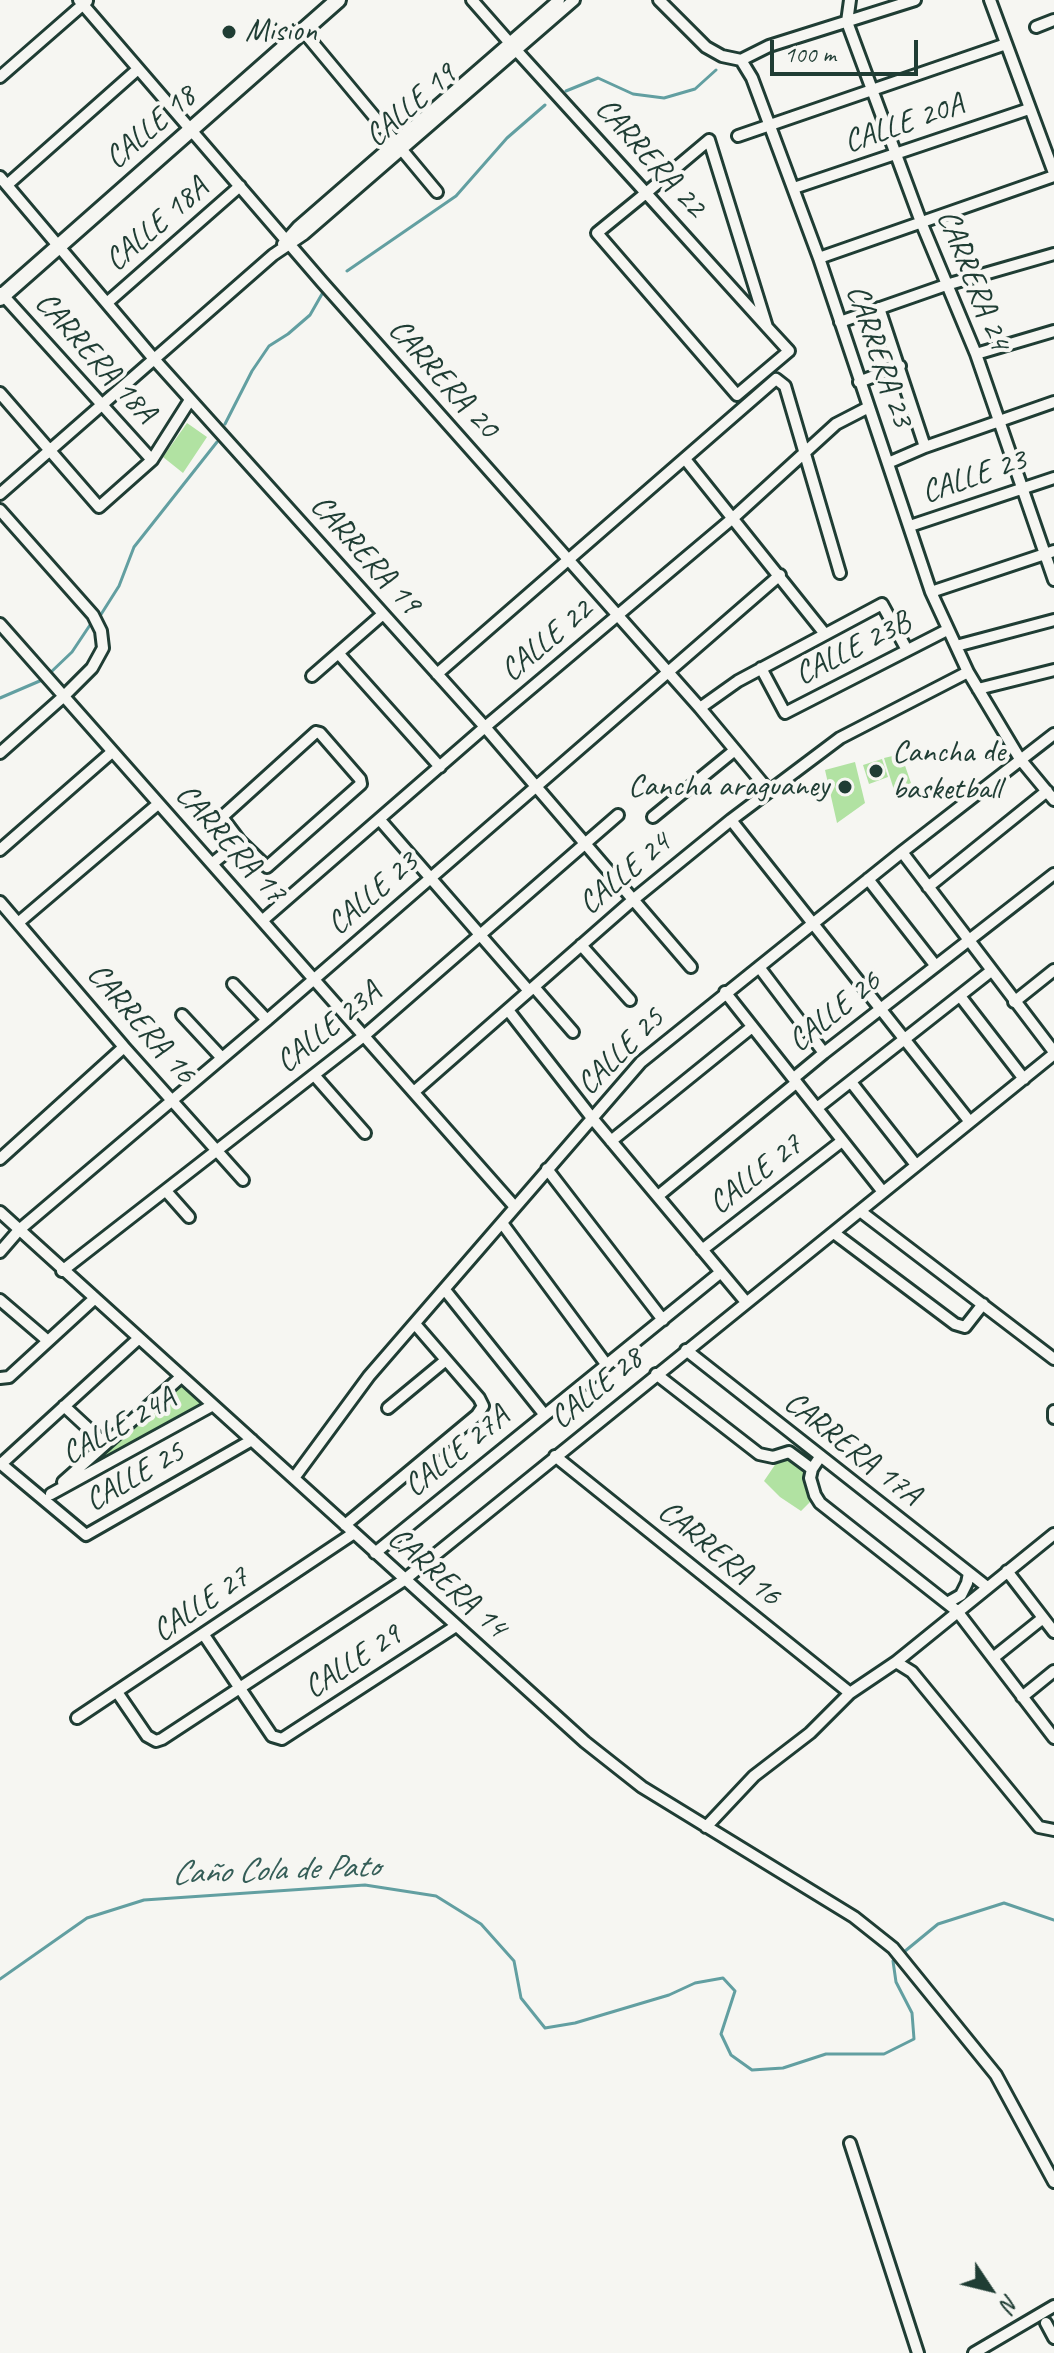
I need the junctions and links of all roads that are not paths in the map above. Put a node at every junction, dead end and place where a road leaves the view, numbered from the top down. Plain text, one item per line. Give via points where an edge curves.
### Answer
1 (338, 0) edge
2 (472, 0) edge
3 (559, 0) edge
4 (574, 0) edge
5 (659, 0) edge
6 (850, 0) edge
7 (915, 0) edge
8 (990, 0) edge
9 (84, 1) edge
10 (1054, 20) edge
11 (847, 22) junction
12 (1036, 27) dead end
13 (303, 31) junction
14 (1006, 44) junction
15 (513, 46) junction
16 (741, 60) junction
17 (138, 69) junction
18 (0, 77) edge
19 (874, 89) junction
20 (1029, 109) junction
21 (770, 125) junction
22 (191, 130) junction
23 (738, 136) dead end
24 (399, 145) junction
25 (898, 154) junction
26 (1054, 175) edge
27 (4, 181) edge
28 (240, 186) junction
29 (794, 188) junction
30 (437, 192) dead end
31 (646, 193) junction
32 (921, 222) junction
33 (285, 244) junction
34 (59, 245) junction
35 (1054, 254) edge
36 (819, 258) junction
37 (946, 285) junction
38 (1, 295) edge
39 (108, 302) junction
40 (879, 308) junction
41 (840, 322) junction
42 (767, 327) junction
43 (1054, 331) edge
44 (976, 354) junction
45 (154, 359) junction
46 (901, 369) junction
47 (859, 382) junction
48 (1, 395) edge
49 (190, 400) junction
50 (1054, 402) edge
51 (102, 405) junction
52 (867, 408) junction
53 (1000, 420) junction
54 (925, 447) junction
55 (49, 450) junction
56 (805, 452) junction
57 (685, 459) junction
58 (152, 460) junction
59 (888, 463) junction
60 (1054, 478) edge
61 (1022, 488) junction
62 (0, 494) edge
63 (0, 510) edge
64 (733, 518) junction
65 (910, 526) junction
66 (1049, 553) edge
67 (569, 560) junction
68 (840, 573) dead end
69 (780, 575) junction
70 (1054, 580) edge
71 (931, 592) junction
72 (383, 614) junction
73 (618, 615) junction
74 (1054, 620) edge
75 (0, 624) edge
76 (947, 630) junction
77 (825, 634) junction
78 (956, 646) junction
79 (907, 650) junction
80 (339, 654) junction
81 (761, 668) junction
82 (1054, 670) edge
83 (968, 672) junction
84 (668, 673) junction
85 (437, 674) junction
86 (312, 676) dead end
87 (978, 689) junction
88 (63, 697) junction
89 (700, 708) junction
90 (485, 727) junction
91 (1054, 734) edge
92 (735, 750) junction
93 (112, 752) junction
94 (0, 753) edge
95 (1020, 759) junction
96 (440, 767) junction
97 (537, 787) junction
98 (769, 791) junction
99 (1050, 796) edge
100 (158, 804) junction
101 (618, 815) dead end
102 (653, 817) dead end
103 (380, 820) junction
104 (731, 820) junction
105 (240, 841) junction
106 (585, 843) junction
107 (0, 850) edge
108 (902, 852) junction
109 (213, 863) junction
110 (1054, 874) edge
111 (431, 879) junction
112 (868, 879) junction
113 (928, 887) junction
114 (634, 899) junction
115 (0, 902) edge
116 (263, 920) junction
117 (18, 923) junction
118 (813, 924) junction
119 (479, 934) junction
120 (968, 941) junction
121 (581, 945) junction
122 (935, 965) junction
123 (691, 967) dead end
124 (759, 967) junction
125 (1054, 970) edge
126 (991, 971) junction
127 (315, 979) junction
128 (233, 984) dead end
129 (532, 989) junction
130 (725, 992) junction
131 (960, 996) junction
132 (630, 1000) dead end
133 (1014, 1002) junction
134 (879, 1009) junction
135 (508, 1010) junction
136 (182, 1015) dead end
137 (267, 1020) junction
138 (752, 1027) junction
139 (573, 1032) dead end
140 (365, 1035) junction
141 (904, 1040) junction
142 (124, 1047) junction
143 (824, 1053) junction
144 (1054, 1053) edge
145 (222, 1058) junction
146 (314, 1075) junction
147 (1024, 1079) junction
148 (851, 1082) junction
149 (796, 1083) junction
150 (415, 1091) junction
151 (173, 1101) junction
152 (817, 1108) junction
153 (592, 1118) junction
154 (970, 1122) junction
155 (365, 1133) dead end
156 (611, 1141) junction
157 (842, 1141) junction
158 (217, 1151) junction
159 (0, 1159) edge
160 (916, 1165) junction
161 (547, 1169) junction
162 (243, 1180) dead end
163 (166, 1191) junction
164 (883, 1192) junction
165 (658, 1196) junction
166 (515, 1207) junction
167 (860, 1211) junction
168 (0, 1212) edge
169 (189, 1217) dead end
170 (502, 1223) junction
171 (19, 1230) junction
172 (834, 1233) junction
173 (702, 1250) junction
174 (0, 1252) edge
175 (62, 1271) junction
176 (721, 1272) junction
177 (445, 1290) junction
178 (94, 1299) junction
179 (0, 1300) edge
180 (746, 1302) junction
181 (983, 1304) junction
182 (663, 1320) junction
183 (415, 1324) junction
184 (138, 1339) junction
185 (48, 1341) junction
186 (686, 1350) junction
187 (1054, 1359) edge
188 (446, 1360) junction
189 (606, 1364) junction
190 (656, 1374) junction
191 (181, 1377) junction
192 (1, 1379) edge
193 (213, 1405) junction
194 (64, 1406) junction
195 (388, 1408) dead end
196 (1054, 1411) edge
197 (544, 1414) junction
198 (1054, 1418) edge
199 (783, 1428) junction
200 (252, 1440) junction
201 (104, 1443) junction
202 (783, 1451) junction
203 (555, 1456) junction
204 (820, 1457) junction
205 (1, 1464) edge
206 (812, 1469) junction
207 (294, 1478) junction
208 (48, 1497) junction
209 (350, 1529) junction
210 (1052, 1539) edge
211 (375, 1553) junction
212 (1007, 1571) junction
213 (969, 1573) junction
214 (404, 1580) junction
215 (987, 1587) junction
216 (947, 1603) junction
217 (957, 1611) junction
218 (1043, 1618) junction
219 (456, 1626) junction
220 (1054, 1632) edge
221 (204, 1635) junction
222 (993, 1658) junction
223 (896, 1662) junction
224 (1054, 1671) edge
225 (240, 1687) junction
226 (117, 1692) junction
227 (850, 1693) junction
228 (1022, 1697) junction
229 (77, 1718) dead end
230 (1053, 1736) edge
231 (706, 1827) junction
232 (1054, 1830) edge
233 (850, 2143) dead end
234 (1054, 2182) edge
235 (1054, 2306) edge
236 (1046, 2323) dead end
237 (1054, 2338) edge
238 (918, 2353) edge
239 (974, 2353) edge

1 - 13 street, CALLE 18
2 - 15 street, CARRERA 22
3 - 15 street, CALLE 19
4 - 15 street, CALLE 19
5 - 16 street via 706,47
6 - 11 street, CARRERA 24
7 - 11 street
8 - 14 street
9 - 17 street, CARRERA 20
9 - 18 street
10 - 12 street
11 - 16 street
11 - 19 street, CARRERA 24
13 - 22 street, CALLE 18
13 - 24 street
14 - 19 street
14 - 20 street
15 - 24 street, CALLE 19
15 - 31 street, CARRERA 22
16 - 21 street, CARRERA 23
17 - 22 street, CARRERA 20
17 - 27 street
19 - 21 street
19 - 25 street, CARRERA 24
20 - 25 street, CALLE 20A
20 - 26 street
21 - 23 street
21 - 29 street, CARRERA 23
22 - 28 street, CARRERA 20
22 - 34 street, CALLE 18
24 - 30 street
24 - 33 street, CALLE 19
25 - 29 street, CALLE 20A
25 - 32 street, CARRERA 24
26 - 32 street
27 - 34 street, CARRERA 19
28 - 33 street, CARRERA 20
28 - 39 street, CALLE 18A
29 - 36 street, CARRERA 23
31 - 42 street, CARRERA 22
31 - 42 street via 709,140
31 - 42 street, CARRERA 22 via 597,233 737,395 789,351
32 - 36 street
32 - 37 street, CARRERA 24
33 - 45 street, CALLE 19
33 - 67 street, CARRERA 20
34 - 38 street, CALLE 18
34 - 39 street, CARRERA 19
35 - 37 street
36 - 41 street, CARRERA 23
37 - 40 street
37 - 44 street, CARRERA 24
38 - 51 street, CARRERA 18A
39 - 45 street, CARRERA 19
40 - 41 street
40 - 46 street
41 - 47 street, CARRERA 23
43 - 44 street
44 - 53 street, CARRERA 24
45 - 49 street, CARRERA 19
45 - 51 street, CALLE 19
46 - 47 street
46 - 54 street
47 - 52 street, CARRERA 23
48 - 55 street
49 - 58 street
49 - 72 street, CARRERA 19
50 - 53 street
51 - 55 street, CALLE 19
51 - 58 street, CARRERA 18A
52 - 56 street, CALLE 22 via 846,416
52 - 59 street, CARRERA 23
53 - 54 street
53 - 61 street, CARRERA 24
54 - 59 street
55 - 58 street via 99,507
55 - 62 street, CALLE 19
56 - 57 street via 785,386 776,379
56 - 64 street, CALLE 22
56 - 68 street
57 - 64 street
57 - 67 street
59 - 65 street, CARRERA 23
60 - 61 street, CALLE 23
61 - 65 street, CALLE 23
61 - 66 street, CARRERA 24
63 - 88 street via 93,615 101,631 103,648 92,668
64 - 69 street
64 - 73 street, CALLE 22
65 - 71 street, CARRERA 23
66 - 70 street, CARRERA 24
66 - 71 street
67 - 73 street, CARRERA 20
67 - 85 street
69 - 77 street
69 - 84 street, CALLE 23
71 - 76 street, CARRERA 23
72 - 80 street
72 - 85 street, CARRERA 19
73 - 84 street, CARRERA 20
73 - 90 street, CALLE 22
74 - 78 street, CALLE 23B
75 - 88 street, CARRERA 17
76 - 78 street, CARRERA 23
76 - 79 street, CALLE 23B
77 - 79 street via 882,604
77 - 81 street
78 - 83 street, CARRERA 23
79 - 81 street, CALLE 23B via 785,713
80 - 86 street
80 - 96 street
81 - 89 street
82 - 87 street
83 - 87 street, CARRERA 23
83 - 98 street, CALLE 24 via 840,738
84 - 89 street, CARRERA 20
84 - 97 street, CALLE 23
85 - 90 street, CARRERA 19
87 - 95 street, CARRERA 23
88 - 93 street, CARRERA 17
88 - 94 street
89 - 92 street, CARRERA 20
90 - 96 street, CALLE 22
90 - 97 street, CARRERA 19
91 - 95 street, CALLE 25
92 - 98 street, CARRERA 20
92 - 102 street
93 - 100 street, CARRERA 17
93 - 107 street
95 - 99 street
95 - 108 street, CALLE 25
96 - 103 street, CALLE 22
97 - 106 street, CARRERA 19
97 - 111 street, CALLE 23
98 - 104 street, CALLE 24
99 - 113 street
100 - 109 street, CARRERA 17
100 - 117 street
101 - 106 street, CALLE 23A
103 - 111 street
103 - 116 street, CALLE 22
104 - 114 street, CALLE 24
104 - 118 street
105 - 105 street via 267,867 358,788 360,779 320,733 312,733 225,812 222,817
105 - 109 street
106 - 114 street, CARRERA 19
106 - 119 street, CALLE 23A
108 - 112 street, CALLE 25
108 - 113 street
109 - 116 street, CARRERA 17
110 - 120 street, CALLE 26
111 - 119 street
111 - 127 street, CALLE 23
112 - 118 street, CALLE 25
112 - 122 street
113 - 120 street
114 - 121 street, CALLE 24
114 - 123 street, CARRERA 19
115 - 117 street, CARRERA 16
116 - 127 street, CARRERA 17
117 - 142 street, CARRERA 16
118 - 124 street, CALLE 25
118 - 134 street
119 - 129 street
119 - 140 street, CALLE 23A
120 - 122 street, CALLE 26
120 - 126 street
121 - 129 street, CALLE 24
121 - 132 street
122 - 134 street, CALLE 26
124 - 130 street, CALLE 25
124 - 143 street
125 - 133 street
126 - 131 street
126 - 133 street
127 - 137 street, CALLE 23
127 - 140 street, CARRERA 17
128 - 137 street
129 - 135 street, CALLE 24
129 - 139 street
130 - 138 street
130 - 153 street, CALLE 25 via 641,1062
131 - 141 street
131 - 147 street
133 - 144 street
134 - 141 street
134 - 143 street, CALLE 26
135 - 150 street, CALLE 24
135 - 153 street
136 - 145 street
137 - 145 street, CALLE 23
138 - 149 street
138 - 156 street
140 - 146 street, CALLE 23A
140 - 150 street, CARRERA 17
141 - 148 street
141 - 154 street
142 - 151 street, CARRERA 16
142 - 159 street
143 - 149 street, CALLE 26 via 795,1077
144 - 147 street, CALLE 28
145 - 151 street, CALLE 23
146 - 155 street
146 - 158 street, CALLE 23A
147 - 154 street, CALLE 28
148 - 152 street
148 - 160 street
149 - 152 street
149 - 165 street, CALLE 26
150 - 166 street, CARRERA 17
151 - 158 street, CARRERA 16
151 - 171 street, CALLE 23
152 - 157 street
153 - 156 street
153 - 161 street, CALLE 25
154 - 160 street, CALLE 28
156 - 165 street
157 - 164 street
157 - 173 street, CALLE 27
158 - 162 street, CARRERA 16
158 - 163 street, CALLE 23A
160 - 164 street, CALLE 28
161 - 166 street, CALLE 25
161 - 182 street
163 - 169 street
163 - 175 street, CALLE 23A
164 - 167 street, CALLE 28
165 - 173 street
166 - 170 street, CALLE 25
167 - 172 street, CALLE 28
167 - 181 street
168 - 171 street, CARRERA 14
170 - 177 street, CALLE 25
170 - 189 street
171 - 174 street, CALLE 23
171 - 175 street, CARRERA 14
172 - 180 street, CALLE 28
172 - 181 street via 955,1324 965,1327
173 - 176 street
175 - 178 street, CARRERA 14
176 - 180 street
176 - 182 street, CALLE 27A
177 - 183 street, CALLE 25
177 - 197 street
178 - 184 street, CARRERA 14
178 - 185 street
179 - 185 street
180 - 186 street, CALLE 28
181 - 187 street
182 - 189 street, CALLE 27A
183 - 188 street
183 - 207 street, CALLE 25 via 369,1376
184 - 191 street, CARRERA 14
184 - 194 street
185 - 192 street
186 - 190 street, CALLE 28
186 - 199 street, CARRERA 17A
188 - 195 street
188 - 209 street, CALLE 27 via 483,1406
189 - 197 street, CALLE 27A
190 - 202 street via 759,1454 773,1457
190 - 203 street, CALLE 28
191 - 193 street, CARRERA 14
191 - 201 street
193 - 200 street, CARRERA 14
193 - 208 street, CALLE 24A
194 - 201 street
194 - 205 street
196 - 198 street
197 - 211 street, CALLE 27A
199 - 202 street
199 - 204 street, CARRERA 17A
200 - 207 street, CARRERA 14
200 - 208 street, CALLE 25 via 86,1535
201 - 208 street
202 - 206 street
203 - 214 street, CALLE 28
203 - 227 street, CARRERA 16
204 - 206 street
204 - 213 street, CARRERA 17A
205 - 208 street
206 - 216 street via 811,1484 820,1503
207 - 209 street, CARRERA 14
209 - 211 street, CARRERA 14
209 - 221 street, CALLE 27
210 - 212 street
211 - 214 street, CARRERA 14
212 - 215 street
212 - 218 street
213 - 215 street, CARRERA 17A
213 - 216 street via 961,1595
214 - 219 street, CARRERA 14
214 - 225 street, CALLE 28
215 - 217 street
216 - 217 street
217 - 222 street
217 - 223 street
218 - 220 street
218 - 222 street
219 - 225 street, CALLE 29 via 282,1739 272,1736
219 - 231 street, CARRERA 14 via 585,1742 642,1787
221 - 225 street
221 - 226 street, CALLE 27
222 - 228 street
223 - 227 street
223 - 232 street via 912,1672 1039,1827
224 - 228 street
225 - 226 street, CALLE 28 via 156,1741
226 - 229 street, CALLE 27
227 - 231 street via 810,1733 754,1776
228 - 230 street
231 - 234 street, CARRERA 14 via 854,1917 893,1948 996,2075
233 - 238 street
235 - 239 street
236 - 237 street

